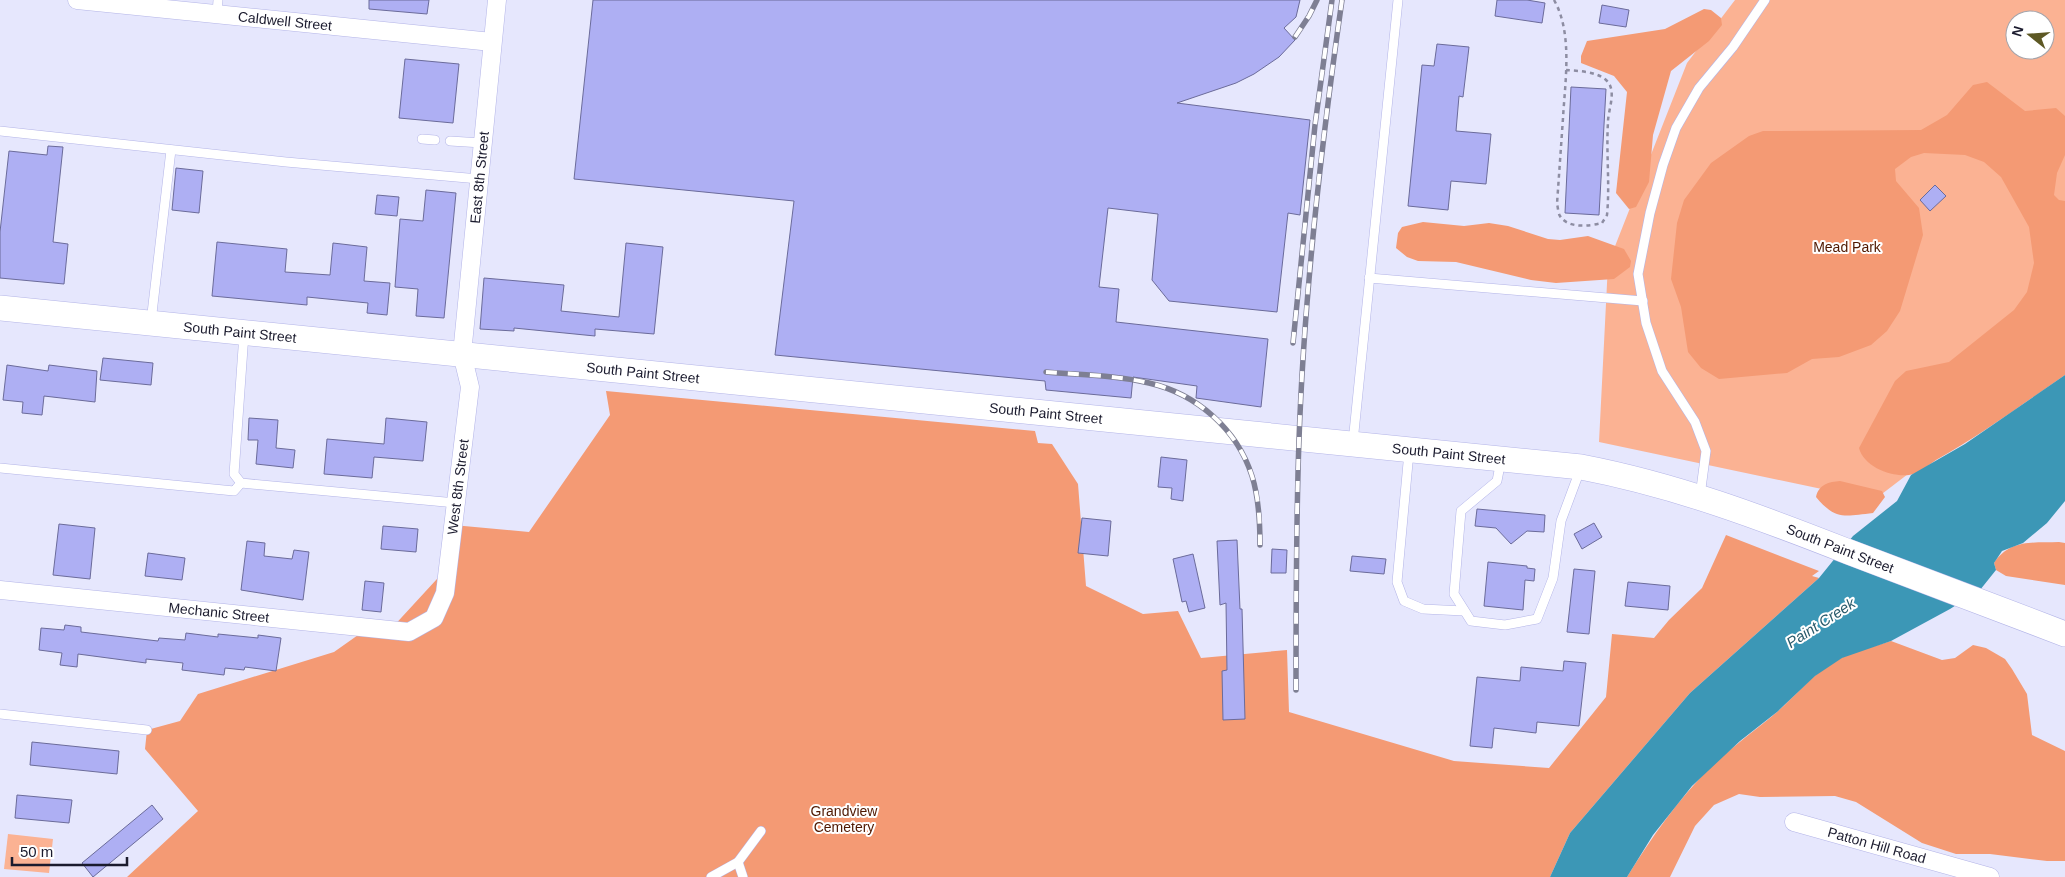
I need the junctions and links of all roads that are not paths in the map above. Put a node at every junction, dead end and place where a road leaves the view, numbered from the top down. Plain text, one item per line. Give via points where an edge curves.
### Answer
1 (77, 0) edge
2 (497, 0) edge
3 (1398, 0) edge
4 (1764, 0) edge
5 (218, 7) edge
6 (492, 42) junction
7 (0, 131) edge
8 (422, 139) dead end
9 (435, 140) dead end
10 (450, 141) dead end
11 (482, 143) junction
12 (171, 150) junction
13 (479, 179) junction
14 (1369, 278) junction
15 (1643, 301) junction
16 (0, 308) edge
17 (151, 323) junction
18 (244, 332) junction
19 (462, 354) junction
20 (1352, 445) junction
21 (1409, 450) junction
22 (1502, 458) junction
23 (1581, 467) junction
24 (0, 468) edge
25 (241, 483) junction
26 (1700, 496) junction
27 (456, 503) junction
28 (0, 590) edge
29 (1464, 611) junction
30 (434, 618) joint
31 (2065, 634) edge
32 (0, 714) edge
33 (147, 730) dead end
34 (1794, 822) dead end
35 (761, 831) dead end
36 (738, 862) junction
37 (710, 877) edge
38 (744, 877) edge
39 (1990, 877) edge

1 - 5 street, Caldwell Street
2 - 6 street, East 8th Street
3 - 14 lane
4 - 15 lane via 1733,47 1699,88 1676,128 1650,213 1638,274
5 - 6 street, Caldwell Street
6 - 11 street, East 8th Street
7 - 12 lane
8 - 9 lane
10 - 11 lane
11 - 13 street, East 8th Street
12 - 13 lane
12 - 17 lane
13 - 19 street, East 8th Street
14 - 15 lane
14 - 20 lane
15 - 26 lane via 1646,323 1662,371 1695,422 1706,451
16 - 17 main road, South Paint Street
17 - 18 main road, South Paint Street
18 - 19 main road, South Paint Street
18 - 25 lane via 234,474
19 - 20 main road, South Paint Street
19 - 27 street, West 8th Street via 470,387
20 - 21 main road, South Paint Street
21 - 22 main road, South Paint Street
21 - 29 lane via 1397,582 1404,600 1424,610
22 - 23 main road, South Paint Street
22 - 29 lane via 1497,481 1461,511 1454,594
23 - 26 main road, South Paint Street
23 - 29 lane via 1560,521 1554,578 1537,619 1505,625 1471,621
24 - 25 lane via 234,491
25 - 27 lane
26 - 31 main road, South Paint Street
27 - 30 street, West 8th Street via 445,593
28 - 30 street, Mechanic Street via 409,632
32 - 33 lane
34 - 39 street, Patton Hill Road
35 - 36 lane
36 - 37 lane
36 - 38 lane

